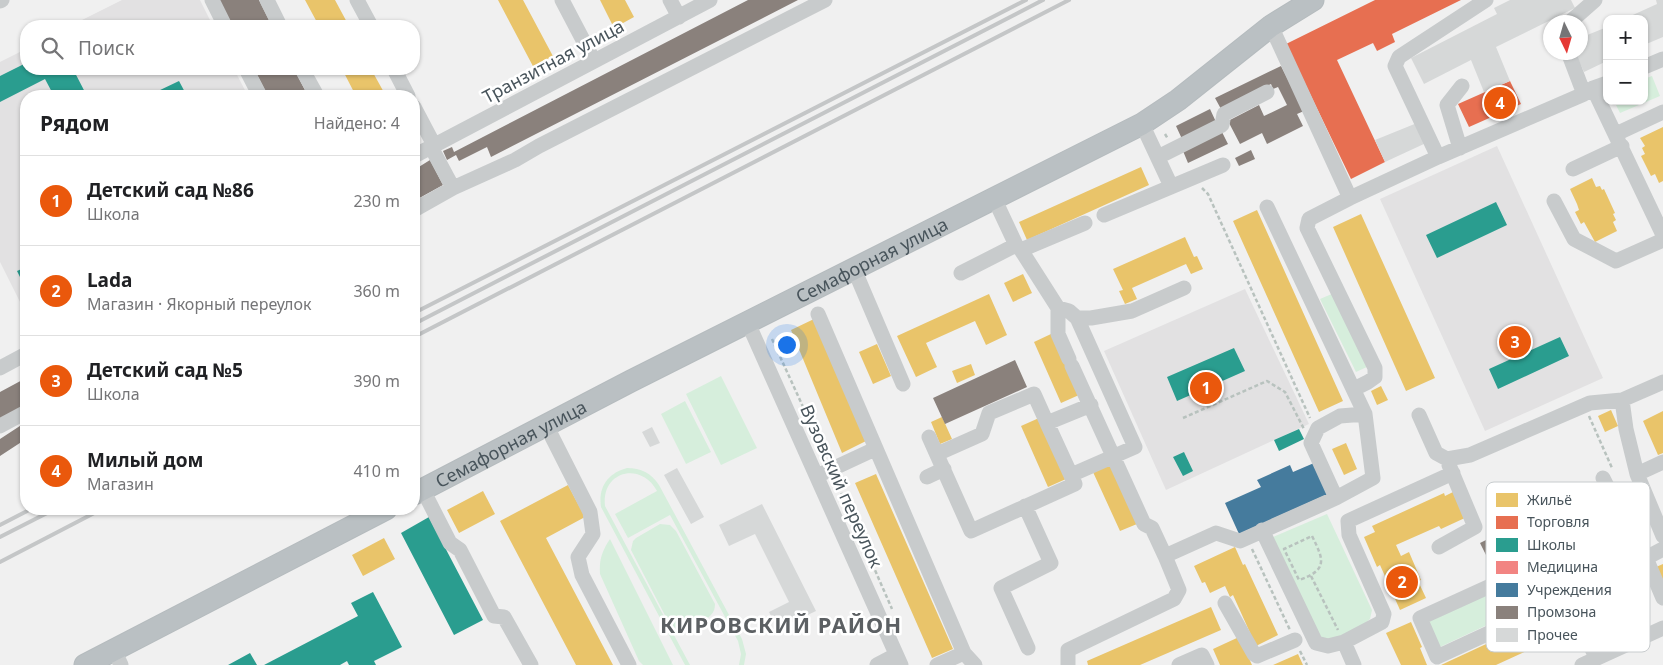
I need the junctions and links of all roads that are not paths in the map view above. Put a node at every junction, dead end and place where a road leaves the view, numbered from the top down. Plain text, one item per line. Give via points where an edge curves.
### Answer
1 (212, 0) edge
2 (267, 0) edge
3 (357, 0) edge
4 (562, 0) edge
5 (670, 0) edge
6 (710, 0) edge
7 (825, 0) edge
8 (1313, 0) edge
9 (1486, 0) edge
10 (1595, 0) edge
11 (1578, 15) edge
12 (679, 17) junction
13 (222, 20) edge
14 (277, 20) edge
15 (368, 20) edge
16 (1271, 26) junction
17 (1663, 59) edge
18 (1574, 60) edge
19 (594, 61) junction
20 (1648, 65) edge
21 (249, 75) edge
22 (305, 75) edge
23 (397, 75) edge
24 (1462, 86) dead end
25 (1595, 88) edge
26 (257, 90) edge
27 (313, 90) edge
28 (405, 90) edge
29 (1267, 92) dead end
30 (1663, 112) edge
31 (420, 120) edge
32 (1142, 124) junction
33 (1619, 140) junction
34 (432, 146) junction
35 (1460, 148) junction
36 (420, 153) edge
37 (1158, 157) junction
38 (1438, 157) junction
39 (1223, 165) dead end
40 (1573, 169) dead end
41 (1171, 186) junction
42 (453, 188) junction
43 (994, 198) junction
44 (1350, 198) junction
45 (1554, 201) dead end
46 (420, 207) edge
47 (1267, 207) dead end
48 (1104, 215) dead end
49 (1659, 216) edge
50 (1085, 223) dead end
51 (1663, 235) edge
52 (1663, 240) edge
53 (1018, 248) junction
54 (854, 269) junction
55 (961, 273) dead end
56 (1184, 288) dead end
57 (1058, 308) junction
58 (818, 314) dead end
59 (1077, 318) junction
60 (748, 323) junction
61 (20, 357) edge
62 (0, 368) edge
63 (1663, 382) edge
64 (903, 384) dead end
65 (1354, 389) junction
66 (1622, 400) junction
67 (1091, 405) junction
68 (1365, 414) junction
69 (20, 415) edge
70 (1419, 415) dead end
71 (1047, 423) junction
72 (546, 425) junction
73 (0, 426) edge
74 (929, 437) dead end
75 (875, 449) junction
76 (937, 454) junction
77 (1113, 457) junction
78 (1663, 462) edge
79 (1450, 466) junction
80 (944, 469) junction
81 (1637, 474) junction
82 (1071, 475) junction
83 (817, 476) junction
84 (927, 477) dead end
85 (1603, 478) dead end
86 (1605, 482) edge
87 (1640, 482) edge
88 (420, 491) edge
89 (420, 495) edge
90 (1336, 498) junction
91 (1650, 505) edge
92 (1024, 506) junction
93 (375, 515) edge
94 (1262, 530) junction
95 (1663, 536) edge
96 (1439, 547) dead end
97 (1663, 550) edge
98 (1165, 556) junction
99 (1650, 556) edge
100 (1650, 567) edge
101 (1486, 588) edge
102 (1663, 598) edge
103 (1225, 603) dead end
104 (1663, 628) edge
105 (1486, 634) edge
106 (1650, 634) edge
107 (1295, 640) road end
108 (1344, 642) junction
109 (1028, 648) dead end
110 (1593, 652) edge
111 (1609, 652) edge
112 (964, 653) junction
113 (118, 658) edge
114 (1596, 658) junction
115 (899, 660) edge
116 (85, 665) edge
117 (530, 665) edge
118 (629, 665) edge
119 (877, 665) edge
120 (937, 665) edge
121 (975, 665) edge
122 (1068, 665) edge
123 (1179, 665) edge
124 (1207, 665) edge
125 (1354, 665) edge
126 (1582, 665) edge

1 - 13 street
2 - 14 street
3 - 15 street
4 - 19 street
5 - 12 street
6 - 12 street, Транзитная улица
7 - 42 street via 515,160
8 - 16 highway, Семафорная улица
9 - 38 street via 1399,57 1395,66
10 - 11 street
12 - 19 street, Транзитная улица
16 - 32 highway, Семафорная улица via 1178,100
16 - 44 street
17 - 20 street
18 - 25 street
19 - 34 street, Транзитная улица
21 - 26 street
22 - 27 street
23 - 28 street
24 - 35 street via 1447,105
25 - 33 street
25 - 35 street
29 - 37 street via 1224,114 1222,125
30 - 33 street
31 - 34 street
32 - 37 street
32 - 43 highway, Семафорная улица
33 - 40 street
33 - 49 street
34 - 36 street, Транзитная улица
34 - 42 street
35 - 38 street
37 - 41 street
38 - 44 street
39 - 41 street
41 - 48 street
42 - 46 street
43 - 53 street
43 - 54 highway, Семафорная улица
44 - 65 street via 1309,219 1308,228 1375,368 1375,377
45 - 52 street via 1574,240 1616,261
47 - 65 street
49 - 51 street
50 - 53 street
53 - 55 street
53 - 57 street
54 - 60 highway, Семафорная улица
54 - 64 street
56 - 59 street via 1132,311
57 - 59 street
57 - 67 street via 1058,334
58 - 75 street
59 - 77 street via 1135,447
60 - 72 highway, Семафорная улица
60 - 83 street, Вузовский переулок
61 - 62 street
63 - 66 street
65 - 68 street
66 - 79 street via 1590,403
66 - 81 street
67 - 71 street
67 - 77 street
68 - 90 street via 1372,478
68 - 90 street via 1340,416 1316,427 1311,443
69 - 73 street
70 - 79 street via 1436,454
71 - 76 street via 1034,394 989,413 982,434
71 - 82 street
72 - 88 highway, Семафорная улица
72 - 118 street via 590,512 593,534 578,557 582,575
74 - 76 street
75 - 83 street
75 - 112 street
76 - 80 street
77 - 82 street
77 - 98 street via 1144,524 1152,528
78 - 81 street
79 - 96 street via 1475,526
79 - 108 street via 1348,521 1348,535 1384,614 1382,622
80 - 84 street
80 - 92 street via 971,530
81 - 87 street
82 - 92 street via 1075,484
83 - 115 street, Вузовский переулок
85 - 86 street
89 - 117 street via 450,543 460,550 494,616 504,618
90 - 94 street
91 - 95 street
92 - 109 street via 1051,563 1001,588
93 - 113 highway
94 - 98 street via 1240,541 1216,533
94 - 108 street via 1316,643 1328,646
97 - 99 street
98 - 122 street via 1179,590 1174,599 1068,650
100 - 102 street
101 - 105 street via 1420,618 1437,657
103 - 107 street via 1257,656
104 - 106 street
108 - 125 street
110 - 114 street
111 - 114 street
112 - 120 street
112 - 121 street
113 - 116 highway
114 - 126 street
115 - 119 street
123 - 124 street via 1202,656

